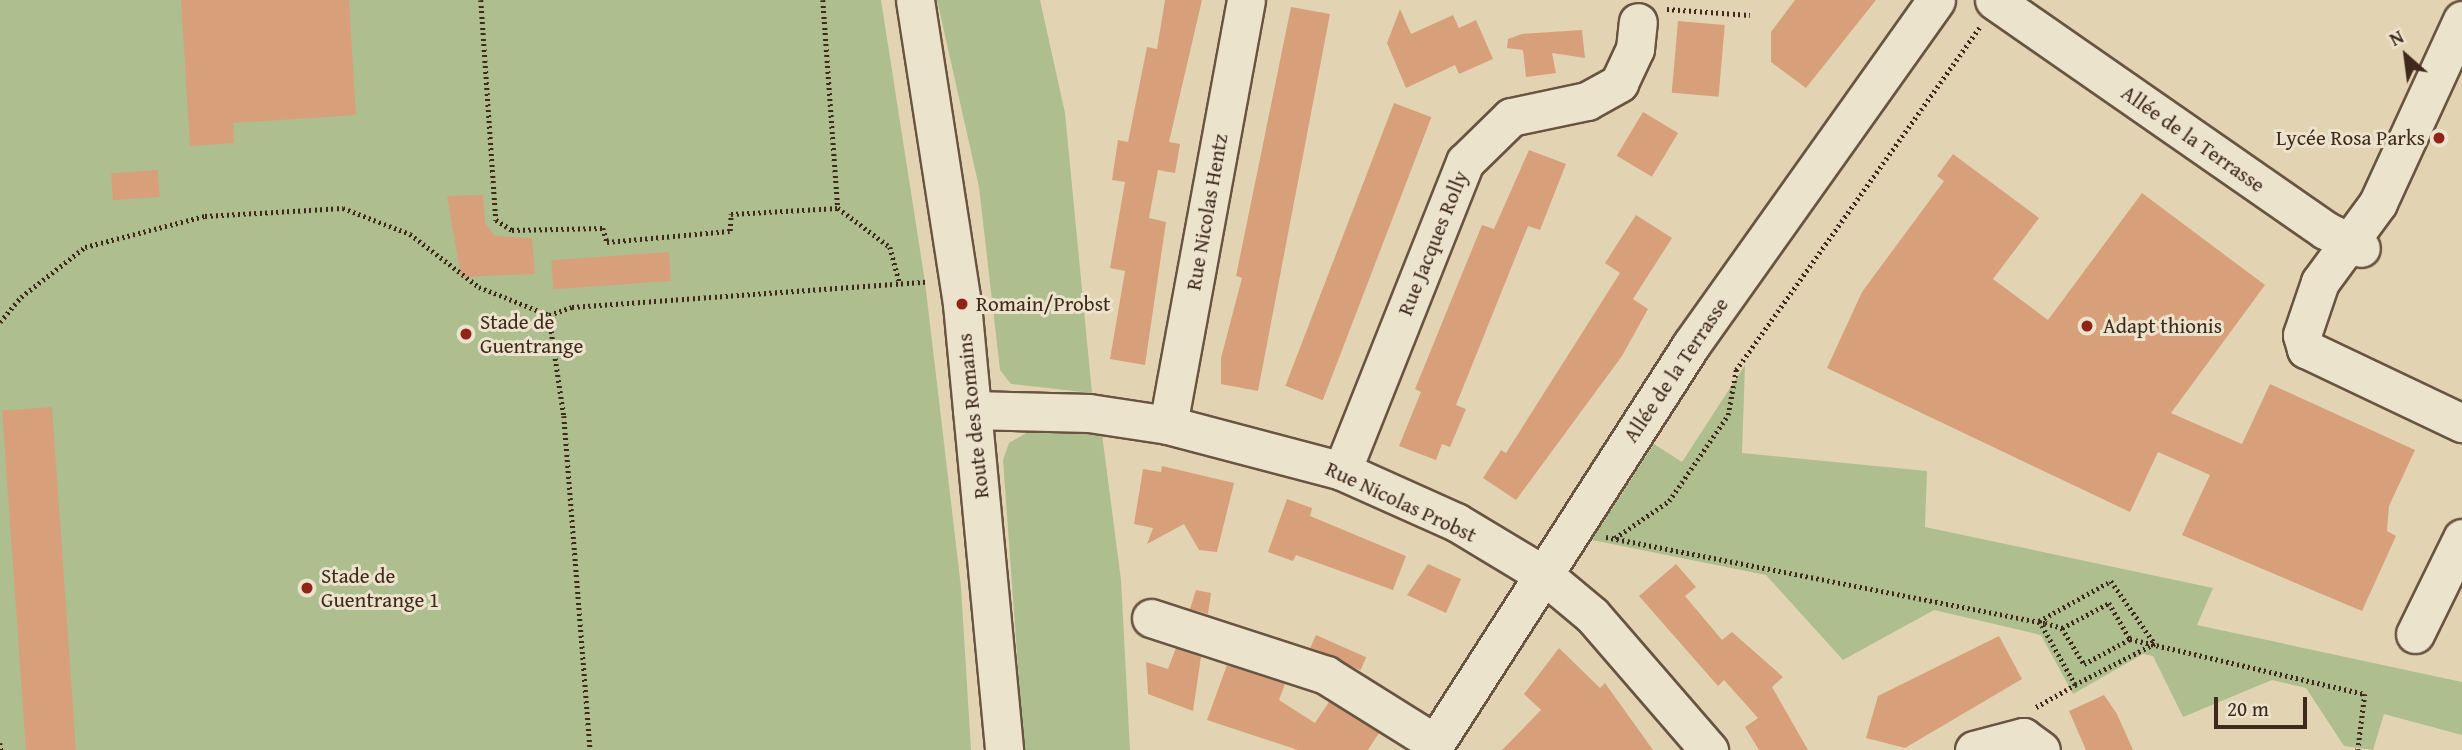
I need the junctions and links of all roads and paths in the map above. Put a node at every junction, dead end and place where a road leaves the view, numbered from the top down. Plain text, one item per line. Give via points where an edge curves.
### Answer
1 (481, 0) edge
2 (823, 0) edge
3 (915, 0) edge
4 (1246, 0) edge
5 (1936, 0) edge
6 (1998, 3) edge
7 (1650, 15) joint
8 (1750, 15) dead end
9 (2462, 20) edge
10 (838, 208) junction
11 (2354, 244) junction
12 (931, 281) dead end
13 (900, 284) junction
14 (549, 315) junction
15 (0, 321) edge
16 (972, 410) junction
17 (2462, 422) edge
18 (1168, 425) junction
19 (1342, 471) junction
20 (1592, 533) dead end
21 (2462, 538) edge
22 (1615, 539) junction
23 (1544, 575) junction
24 (1151, 618) dead end
25 (2039, 621) junction
26 (2062, 628) junction
27 (2415, 634) dead end
28 (2130, 639) junction
29 (2155, 644) junction
30 (0, 743) edge
31 (1433, 747) edge
32 (1, 750) edge
33 (590, 750) edge
34 (1004, 750) edge
35 (1709, 750) edge
36 (1974, 750) edge
37 (2041, 750) edge
38 (2358, 750) edge

1 - 10 path via 496,220 512,230 603,228 607,242 730,231 731,214
2 - 10 path
3 - 16 street, Route des Romains via 945,181
4 - 18 street, Rue Nicolas Hentz
5 - 23 street, Allée de la Terrasse via 1691,345
6 - 11 street, Allée de la Terrasse
6 - 22 path via 1736,370 1728,415 1669,501
7 - 8 path
7 - 19 street, Rue Jacques Rolly via 1619,83 1587,101 1511,117 1465,162
9 - 11 street via 2378,203
10 - 13 path via 890,247
11 - 17 street via 2320,282 2302,335 2306,349
12 - 13 path
13 - 14 path via 572,307
14 - 15 path via 479,287 410,234 343,208 205,216 85,247 20,297
14 - 33 path via 564,416
16 - 18 street, Rue Nicolas Probst via 1089,413
16 - 34 street, Route des Romains
18 - 19 street, Rue Nicolas Probst
19 - 23 street, Rue Nicolas Probst via 1456,523
20 - 22 path
21 - 27 street
22 - 25 path
23 - 31 street, Allée de la Terrasse
23 - 35 street, Rue Nicolas Probst via 1592,615
24 - 31 street via 1325,675
25 - 26 path
25 - 29 path via 2111,581
25 - 29 path via 2075,685
26 - 28 path via 2084,663
26 - 28 path via 2109,603
28 - 29 path
29 - 38 path via 2365,694
30 - 32 path
36 - 37 street via 1990,741 2023,737

